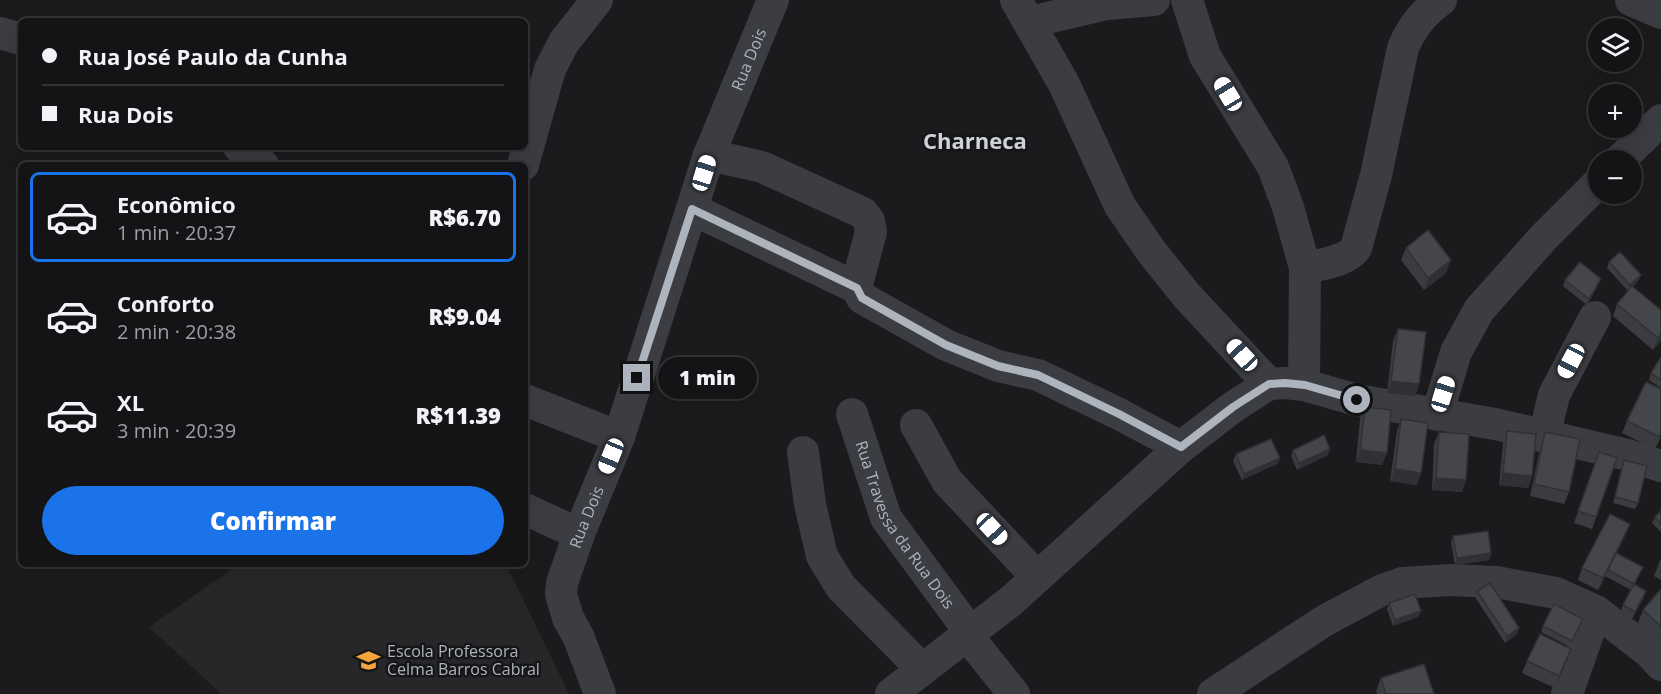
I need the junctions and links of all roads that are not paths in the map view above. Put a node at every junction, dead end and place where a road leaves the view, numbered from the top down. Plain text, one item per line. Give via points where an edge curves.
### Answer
1 (597, 0) edge
2 (773, 0) edge
3 (1154, 0) edge
4 (1187, 0) edge
5 (1441, 0) edge
6 (1630, 0) edge
7 (1107, 2) edge
8 (1023, 11) edge
9 (1661, 13) edge
10 (0, 33) edge
11 (18, 38) edge
12 (1661, 120) edge
13 (528, 147) edge
14 (243, 150) edge
15 (1630, 150) edge
16 (709, 155) junction
17 (259, 162) edge
18 (1588, 193) edge
19 (692, 209) junction
20 (1305, 268) junction
21 (857, 288) junction
22 (1595, 318) dead end
23 (1269, 384) junction
24 (1305, 385) junction
25 (528, 401) edge
26 (852, 414) dead end
27 (1437, 415) junction
28 (916, 425) dead end
29 (619, 437) junction
30 (1544, 437) junction
31 (1181, 447) junction
32 (803, 452) dead end
33 (1661, 466) edge
34 (528, 510) edge
35 (579, 534) junction
36 (1037, 577) junction
37 (1596, 611) junction
38 (968, 633) junction
39 (1661, 665) edge
40 (922, 669) junction
41 (600, 694) edge
42 (891, 694) edge
43 (1014, 694) edge
44 (1213, 694) edge
45 (1567, 694) edge

1 - 13 street via 564,42 550,69
2 - 16 street, Rua Dois
3 - 7 street
4 - 20 street via 1205,56 1274,167
5 - 20 street via 1410,31 1403,48 1356,248 1341,259
6 - 9 street
7 - 8 street
8 - 23 street via 1064,84 1120,206 1187,296
10 - 11 street
12 - 15 street
14 - 17 street
16 - 19 street, Rua Dois
16 - 21 street via 762,167 858,209 867,217 871,232
18 - 27 street via 1479,310 1456,352
19 - 21 street
19 - 29 street, Rua Dois
20 - 24 street
21 - 31 street via 862,298 946,345 998,366 1038,375
22 - 30 street via 1554,395
23 - 24 street
23 - 31 street
24 - 27 street via 1357,400
25 - 29 street
26 - 38 street, Rua Travessa da Rua Dois via 886,518
27 - 30 street
28 - 36 street via 947,481
29 - 35 street, Rua Dois
30 - 33 street
31 - 36 street
32 - 40 street via 822,556 841,587
34 - 35 street
35 - 41 street, Rua Dois via 561,594
36 - 38 street
37 - 39 street
37 - 44 street via 1556,593 1496,582 1402,583 1324,621
37 - 45 street
38 - 40 street
38 - 43 street, Rua Travessa da Rua Dois
40 - 42 street

